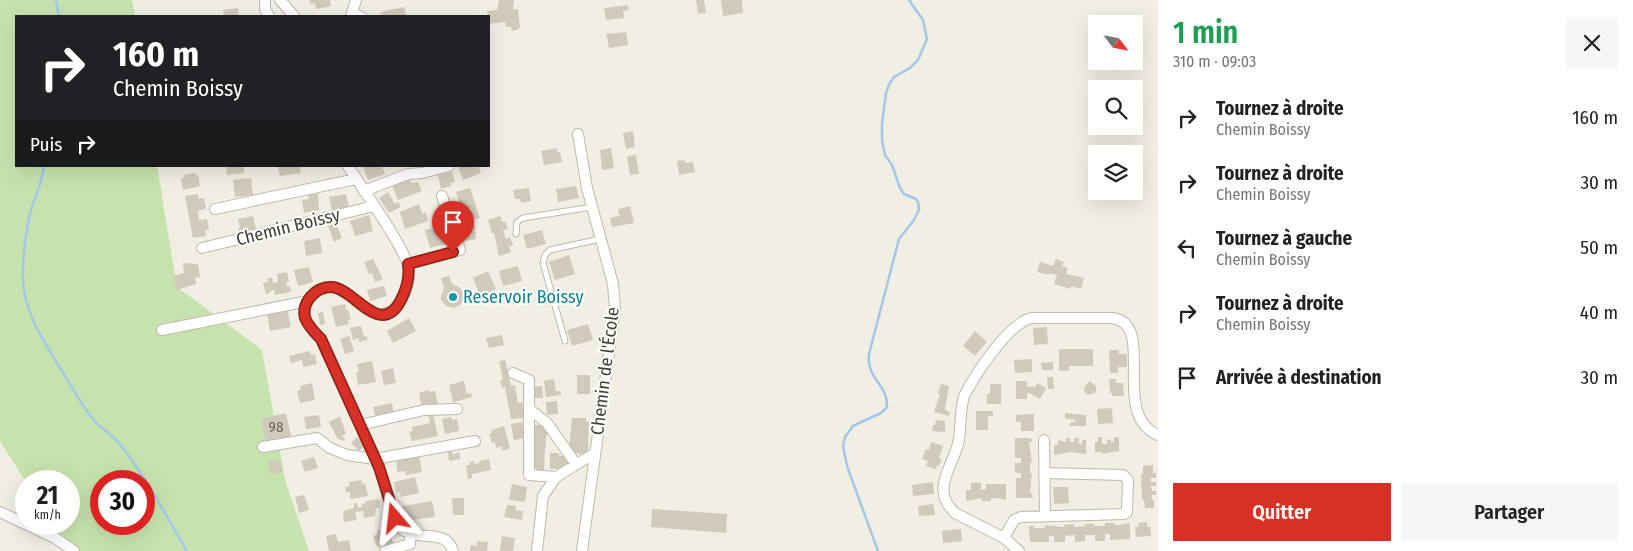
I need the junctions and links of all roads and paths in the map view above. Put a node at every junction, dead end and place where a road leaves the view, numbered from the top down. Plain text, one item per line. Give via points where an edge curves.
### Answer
1 (265, 0) edge
2 (280, 0) edge
3 (268, 15) edge
4 (293, 15) edge
5 (578, 134) dead end
6 (349, 167) edge
7 (445, 167) edge
8 (356, 179) junction
9 (364, 191) junction
10 (442, 196) dead end
11 (374, 206) junction
12 (592, 207) junction
13 (215, 209) dead end
14 (516, 234) dead end
15 (601, 239) junction
16 (202, 248) dead end
17 (408, 264) junction
18 (308, 300) junction
19 (162, 330) dead end
20 (1141, 330) dead end
21 (565, 341) dead end
22 (1145, 370) dead end
23 (514, 373) dead end
24 (457, 409) dead end
25 (529, 409) junction
26 (360, 425) junction
27 (1158, 435) edge
28 (1044, 440) dead end
29 (475, 441) dead end
30 (263, 448) dead end
31 (595, 453) junction
32 (375, 459) junction
33 (576, 464) junction
34 (1044, 473) junction
35 (556, 477) junction
36 (0, 512) edge
37 (1045, 516) junction
38 (410, 534) junction
39 (1004, 538) junction
40 (74, 551) edge
41 (385, 551) edge
42 (453, 551) edge
43 (537, 551) edge
44 (582, 551) edge
45 (1019, 551) edge

1 - 3 street
2 - 4 street
5 - 12 street, Chemin de l'École
6 - 8 street
7 - 9 street via 408,174
8 - 9 street
8 - 13 street, Chemin Boissy
9 - 11 street
10 - 17 street via 460,250
11 - 16 street, Chemin Boissy
11 - 17 street
12 - 14 lane via 522,218 517,222
12 - 15 street, Chemin de l'École
15 - 21 lane via 550,250 545,255 543,263
15 - 31 street, Chemin de l'École via 613,284 615,309
17 - 18 street via 407,287 391,312 376,314 345,292 332,287 313,293
18 - 19 street
18 - 26 street via 305,318 321,339
20 - 39 street via 1121,318 1025,319 998,345 968,389 962,404 958,441 944,480 945,499 955,513
22 - 27 street via 1142,418 1148,430
23 - 25 street via 529,380
24 - 26 street via 424,410
25 - 33 street via 547,423
25 - 35 street via 529,475
26 - 32 street
28 - 34 street
29 - 32 street
30 - 32 street via 317,438 347,455
31 - 33 street
31 - 44 street, Chemin de l'École
32 - 38 street via 398,526
33 - 35 street
34 - 37 street
34 - 37 street via 1123,475 1128,480 1128,508 1124,514
35 - 43 street via 543,496
36 - 40 street via 55,538
37 - 39 street via 1017,518
38 - 41 street via 410,544
38 - 42 street via 440,537 451,544
39 - 45 street

